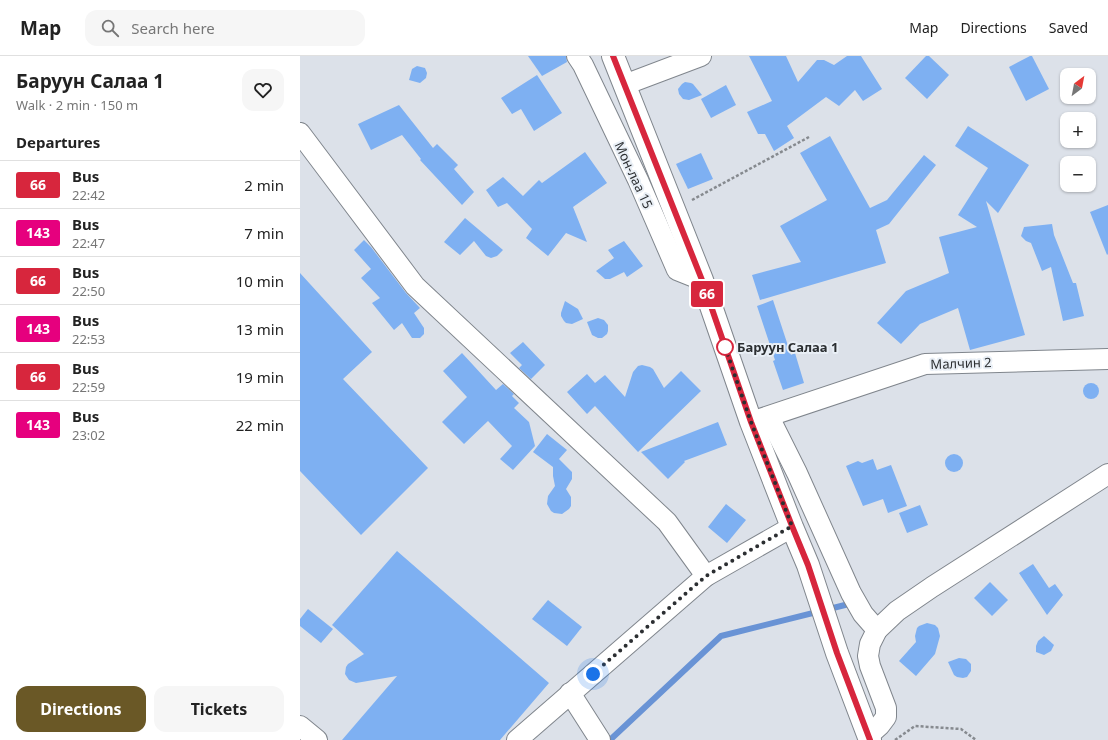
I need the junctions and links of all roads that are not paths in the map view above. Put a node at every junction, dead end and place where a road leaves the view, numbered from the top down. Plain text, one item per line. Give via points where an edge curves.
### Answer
1 (577, 56) edge
2 (613, 56) edge
3 (701, 56) edge
4 (624, 85) junction
5 (300, 133) edge
6 (702, 280) junction
7 (1108, 359) edge
8 (760, 419) junction
9 (1108, 474) edge
10 (792, 526) junction
11 (706, 576) junction
12 (877, 630) junction
13 (570, 693) junction
14 (300, 726) edge
15 (596, 734) edge
16 (869, 738) edge
17 (317, 740) edge
18 (517, 740) edge

1 - 6 street, Мон-лаа 15 via 638,180 677,270
2 - 4 main road
3 - 4 street
4 - 6 main road
5 - 11 street via 415,286 667,522
6 - 8 main road
7 - 8 street, Малчин 2 via 925,364
8 - 10 main road
8 - 12 street via 797,472 851,593 863,614
9 - 12 street via 932,587 897,611
10 - 11 street
10 - 16 main road
11 - 13 street
12 - 16 street via 870,644 868,656 886,708 886,717
13 - 15 street
13 - 18 street
14 - 17 street

